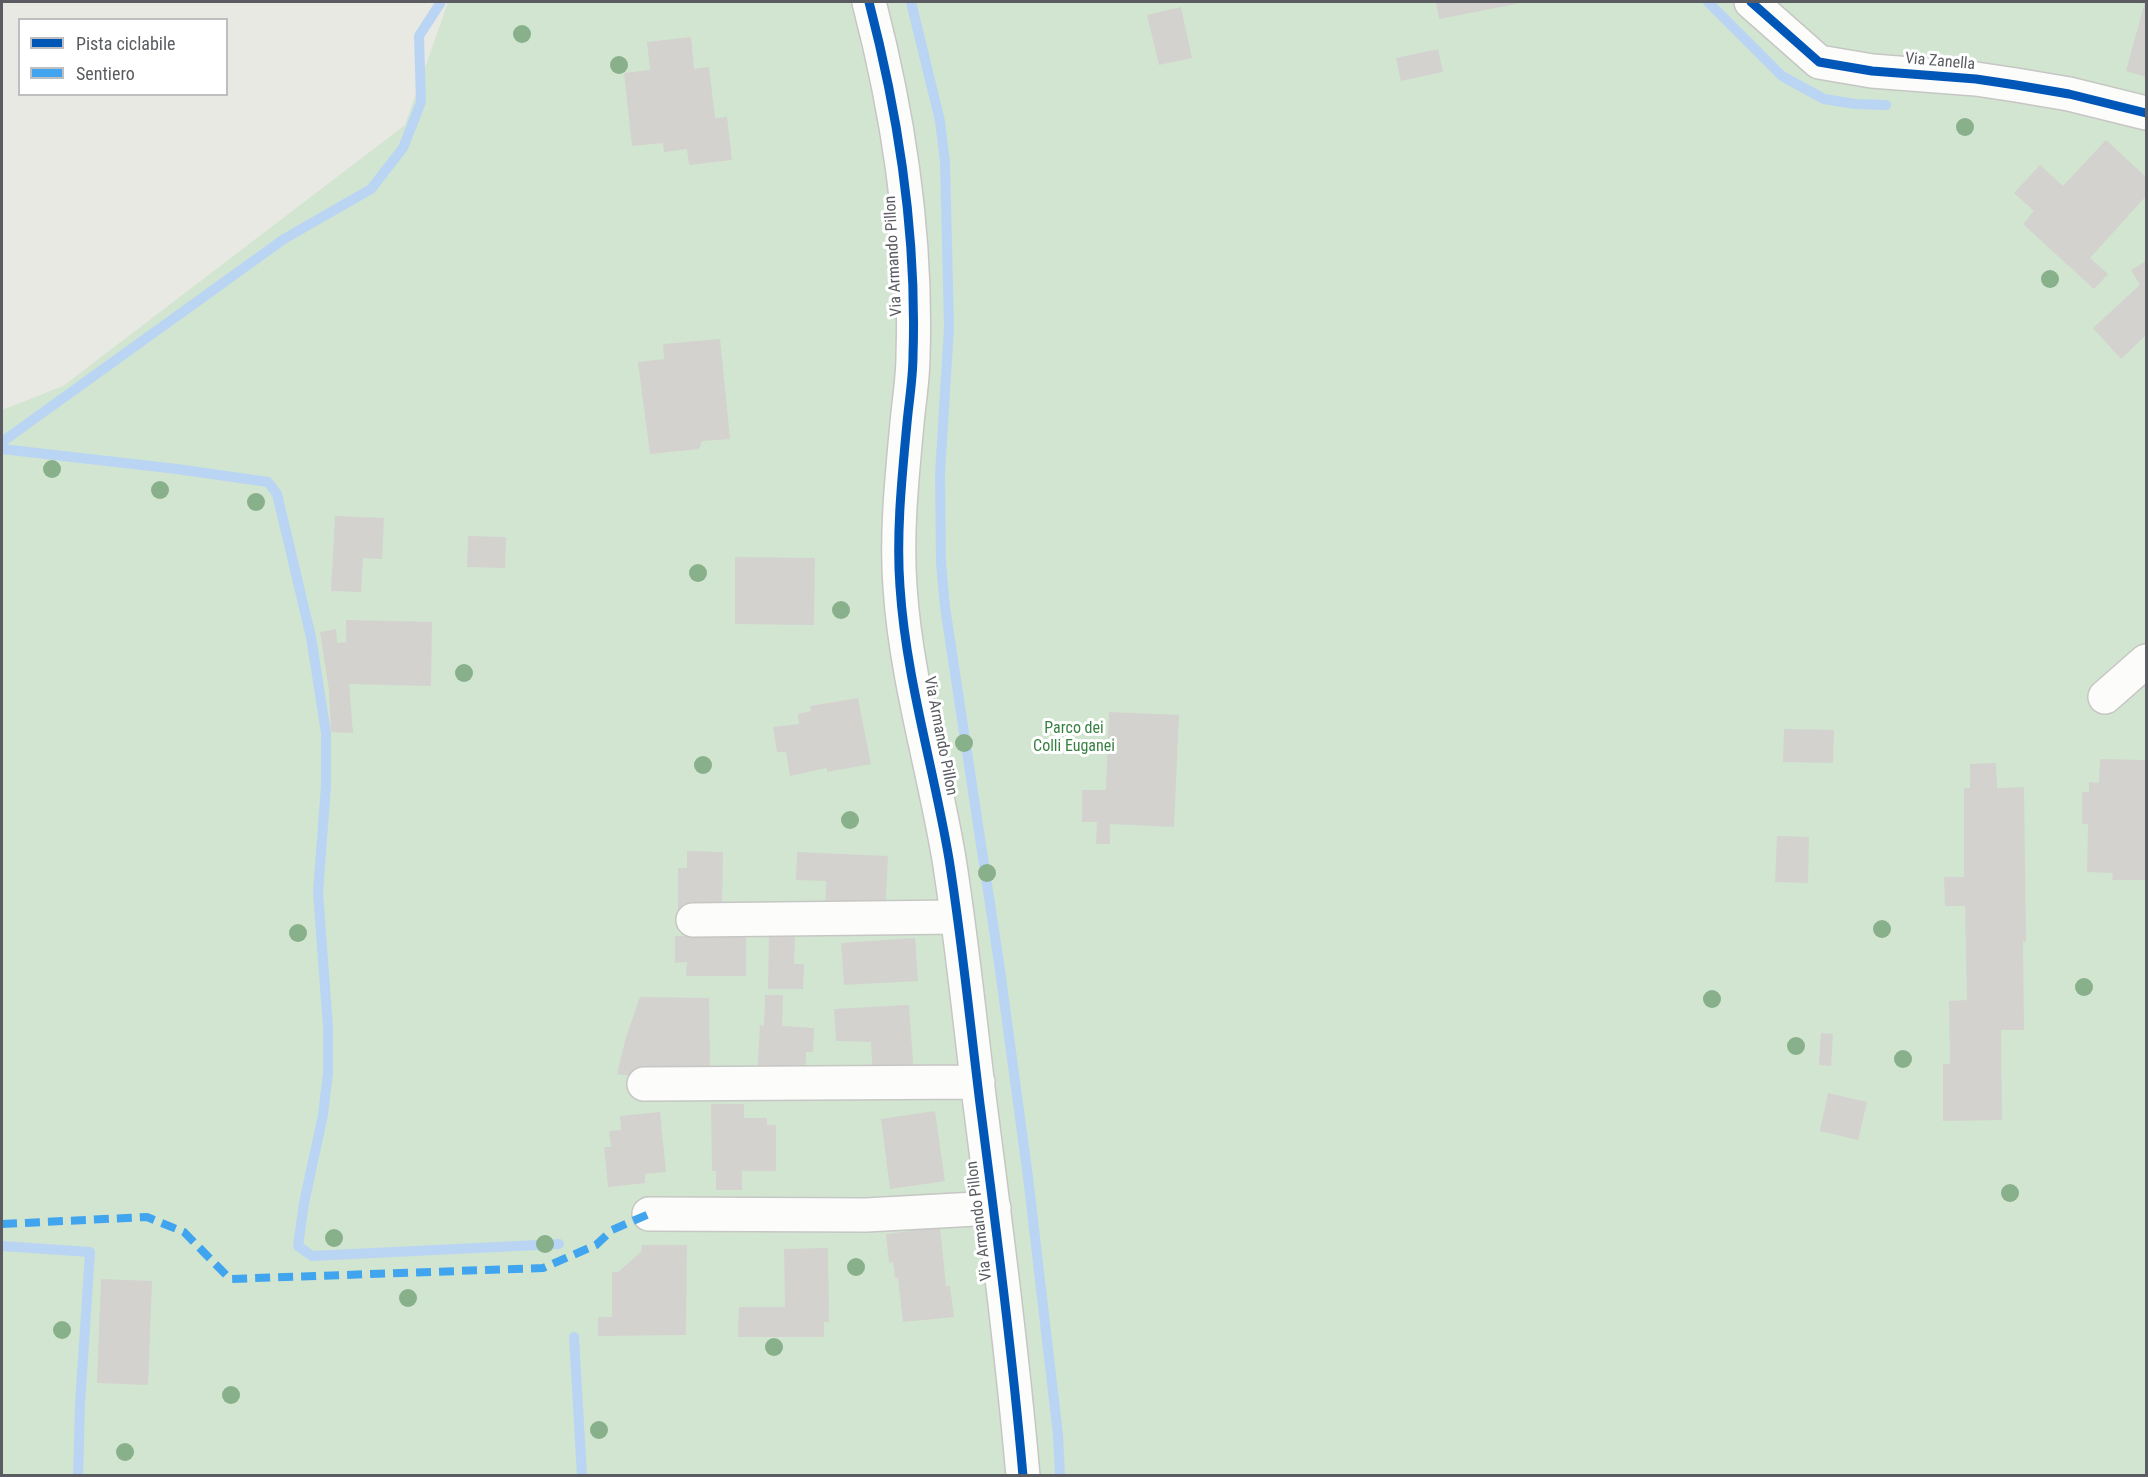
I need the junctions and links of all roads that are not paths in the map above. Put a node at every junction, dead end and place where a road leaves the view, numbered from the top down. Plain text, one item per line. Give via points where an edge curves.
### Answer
1 (868, 2) edge
2 (1750, 2) edge
3 (2146, 113) edge
4 (2146, 661) edge
5 (2105, 697) dead end
6 (957, 917) junction
7 (693, 920) dead end
8 (978, 1082) junction
9 (644, 1084) dead end
10 (994, 1208) junction
11 (649, 1214) dead end
12 (1023, 1476) edge

1 - 6 street, Via Armando Pillon via 895,116 908,206 912,276 914,358 905,447 900,586 908,654
2 - 3 street, Via Zanella via 1819,62 2016,85
4 - 5 street
6 - 7 street
6 - 8 street, Via Armando Pillon
8 - 9 street
8 - 10 street, Via Armando Pillon
10 - 11 street via 866,1215
10 - 12 street, Via Armando Pillon

